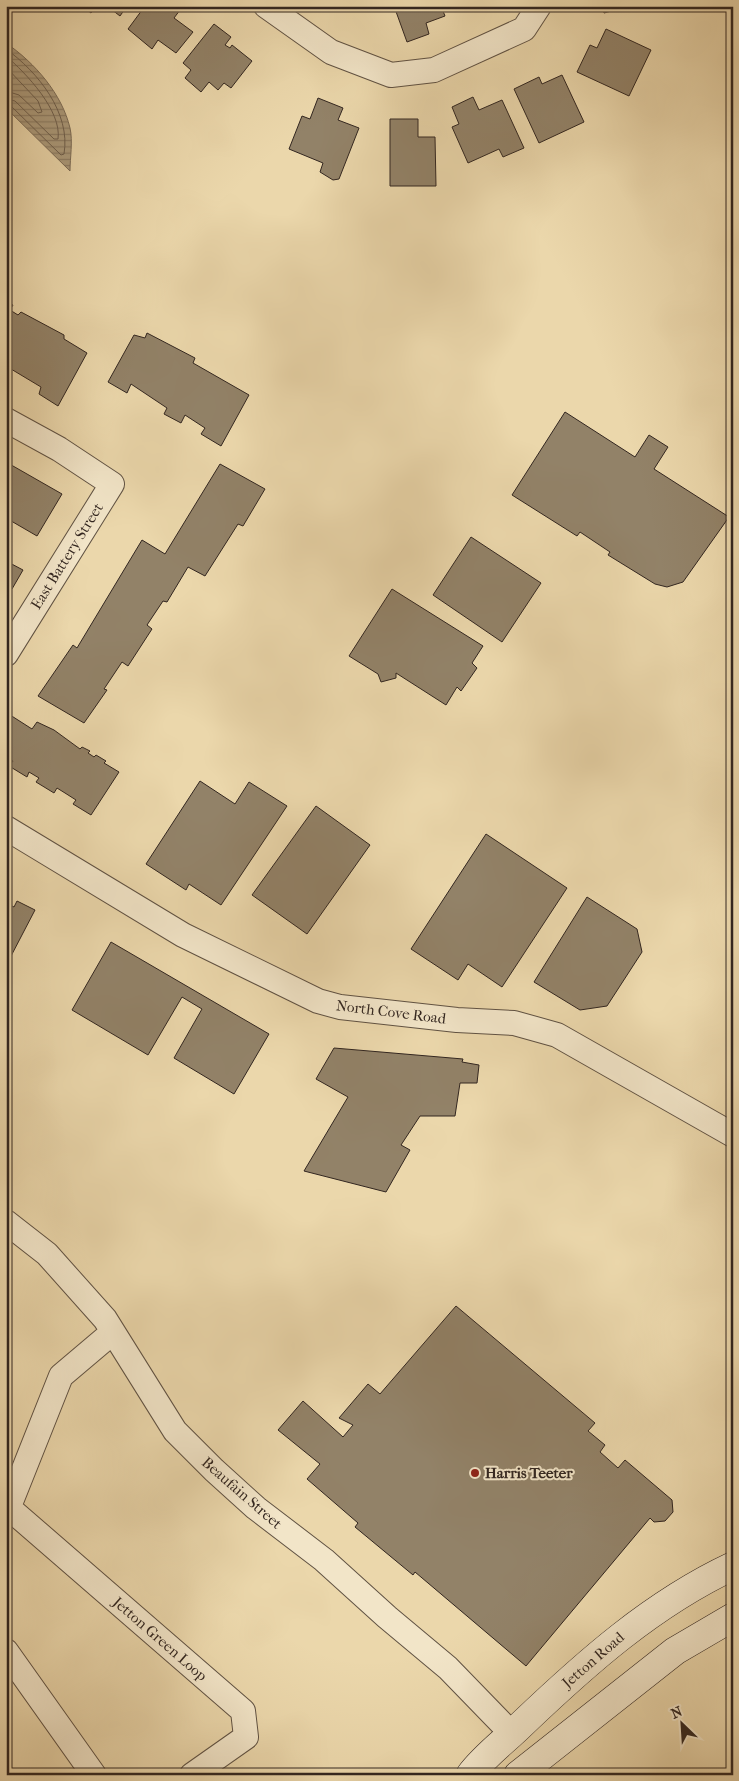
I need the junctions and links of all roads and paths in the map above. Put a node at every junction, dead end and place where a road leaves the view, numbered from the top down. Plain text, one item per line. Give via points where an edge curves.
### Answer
1 (266, 6) edge
2 (539, 6) edge
3 (6, 420) edge
4 (6, 654) edge
5 (6, 828) edge
6 (733, 1135) edge
7 (6, 1222) edge
8 (113, 1332) junction
9 (8, 1511) edge
10 (733, 1566) edge
11 (733, 1616) edge
12 (6, 1651) edge
13 (512, 1734) junction
14 (94, 1775) edge
15 (192, 1775) edge
16 (470, 1775) edge
17 (518, 1775) edge

1 - 2 street via 331,52 390,75 434,70 524,29
3 - 4 street, East Battery Street via 59,449 112,484
5 - 6 street, North Cove Road via 183,935 318,1001 340,1007 514,1023 557,1035
7 - 8 street, Beaufain Street via 47,1254
8 - 9 street via 61,1376
8 - 13 street, Beaufain Street via 175,1431 256,1508 324,1560 448,1668
9 - 15 street, Jetton Green Loop via 243,1711 246,1737
10 - 13 street, Jetton Road via 656,1610 615,1639
11 - 17 street via 675,1651
12 - 14 street
13 - 16 street, Jetton Road

